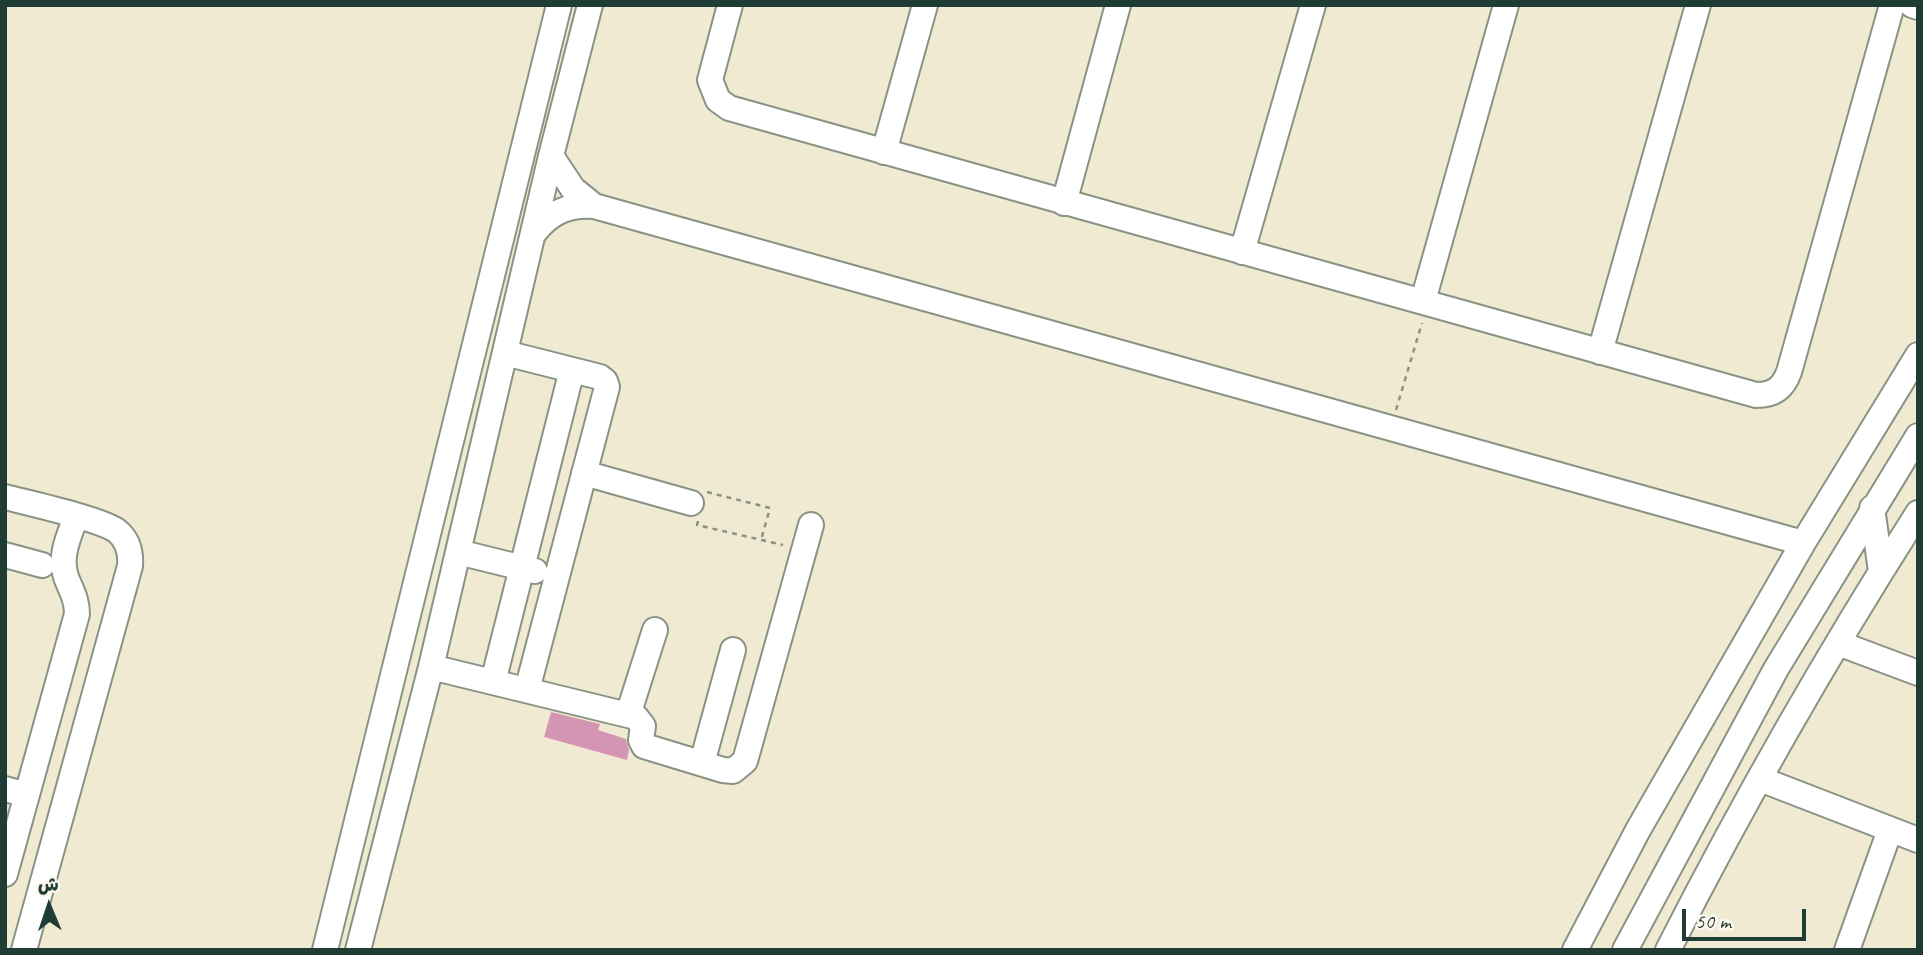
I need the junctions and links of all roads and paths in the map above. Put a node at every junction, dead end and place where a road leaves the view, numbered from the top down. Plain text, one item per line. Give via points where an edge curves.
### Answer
1 (559, 5) edge
2 (590, 5) edge
3 (730, 5) edge
4 (925, 5) edge
5 (1118, 5) edge
6 (1313, 5) edge
7 (1506, 5) edge
8 (1699, 5) edge
9 (1892, 5) edge
10 (1912, 5) edge
11 (1918, 7) edge
12 (884, 152) junction
13 (551, 156) junction
14 (1064, 203) junction
15 (594, 206) junction
16 (534, 233) junction
17 (1242, 252) junction
18 (1425, 302) junction
19 (1600, 352) junction
20 (505, 353) junction
21 (1918, 355) edge
22 (572, 370) junction
23 (1391, 428) junction
24 (1918, 436) edge
25 (584, 473) junction
26 (5, 497) edge
27 (698, 506) junction
28 (1872, 508) junction
29 (1918, 513) edge
30 (76, 517) junction
31 (811, 525) dead end
32 (761, 540) junction
33 (1803, 543) junction
34 (804, 550) junction
35 (458, 552) junction
36 (5, 555) edge
37 (42, 565) dead end
38 (520, 568) junction
39 (1881, 571) junction
40 (555, 576) junction
41 (655, 630) dead end
42 (1838, 643) junction
43 (733, 650) dead end
44 (431, 667) junction
45 (1918, 673) edge
46 (493, 682) junction
47 (527, 690) junction
48 (628, 715) junction
49 (702, 763) junction
50 (1760, 779) junction
51 (16, 792) edge
52 (1890, 830) junction
53 (1918, 840) edge
54 (5, 874) edge
55 (1708, 874) junction
56 (1649, 903) junction
57 (24, 950) edge
58 (325, 950) edge
59 (358, 950) edge
60 (1575, 950) edge
61 (1625, 950) edge
62 (1668, 950) edge
63 (1847, 950) edge

1 - 58 street
2 - 13 street
3 - 12 street via 711,73 711,87 718,100 736,111
4 - 12 street
5 - 14 street
6 - 17 street
7 - 18 street
8 - 19 street
9 - 19 street via 1785,383 1772,393 1756,395
10 - 11 street
12 - 14 street
13 - 15 street via 564,179
13 - 16 street
14 - 17 street
15 - 16 street via 560,210
15 - 23 street
16 - 20 street
17 - 18 street
18 - 19 street
18 - 23 path
20 - 22 street
20 - 35 street
21 - 33 street
22 - 25 street via 600,377 606,384
22 - 38 street
23 - 33 street
24 - 28 street
25 - 27 street
25 - 40 street
26 - 30 street
27 - 32 path via 697,525
27 - 32 path via 707,492 770,508
28 - 39 street
28 - 56 street via 1776,669
29 - 39 street
30 - 51 street via 63,559 77,614
30 - 57 street via 118,532 128,547 130,566
31 - 34 street
32 - 34 path
33 - 60 street via 1638,830
34 - 49 street via 745,761 728,771
35 - 38 street
35 - 44 street
36 - 37 street
38 - 40 street
38 - 46 street
39 - 42 street
40 - 47 street
41 - 48 street
42 - 45 street
42 - 50 street
43 - 49 street
44 - 46 street
44 - 59 street
46 - 47 street
47 - 48 street
48 - 49 street via 642,722 645,746
50 - 52 street
50 - 55 street
51 - 54 street
52 - 53 street
52 - 63 street
55 - 56 street
55 - 62 street
56 - 61 street

